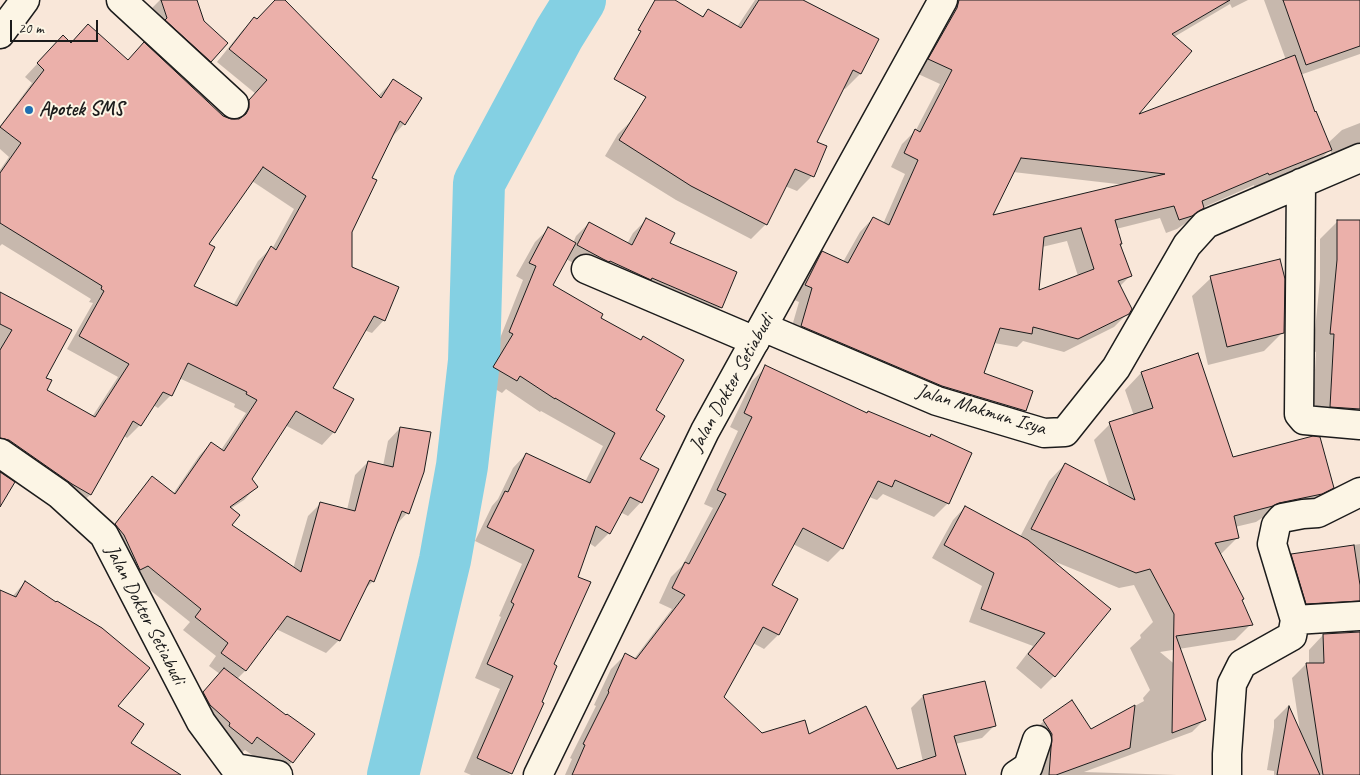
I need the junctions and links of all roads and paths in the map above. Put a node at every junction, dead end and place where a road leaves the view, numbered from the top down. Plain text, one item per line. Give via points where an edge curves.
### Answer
1 (25, 0) edge
2 (121, 0) edge
3 (943, 0) edge
4 (0, 34) edge
5 (234, 104) dead end
6 (1360, 158) edge
7 (1301, 183) junction
8 (586, 269) dead end
9 (759, 334) junction
10 (1360, 425) edge
11 (0, 453) edge
12 (1360, 492) edge
13 (1360, 616) edge
14 (1295, 620) junction
15 (1037, 740) dead end
16 (234, 772) edge
17 (278, 775) edge
18 (538, 775) edge
19 (1016, 775) edge
20 (1227, 775) edge

1 - 4 street
2 - 5 street
3 - 9 street, Jalan Dokter Setiabudi
6 - 7 street, Jalan Makmun Isya
7 - 9 street, Jalan Makmun Isya via 1206,224 1187,244 1116,368 1065,432 1044,433 937,401
7 - 10 street via 1299,414 1304,420
8 - 9 street, Jalan Makmun Isya
9 - 18 street, Jalan Dokter Setiabudi via 705,430
11 - 16 street, Jalan Dokter Setiabudi via 59,494 104,535 200,722
12 - 14 street via 1318,514 1282,518 1276,525 1272,544
13 - 14 street
14 - 20 street via 1292,636 1242,664 1232,684
15 - 19 street via 1028,767
16 - 17 street, Jalan Dokter Setiabudi

